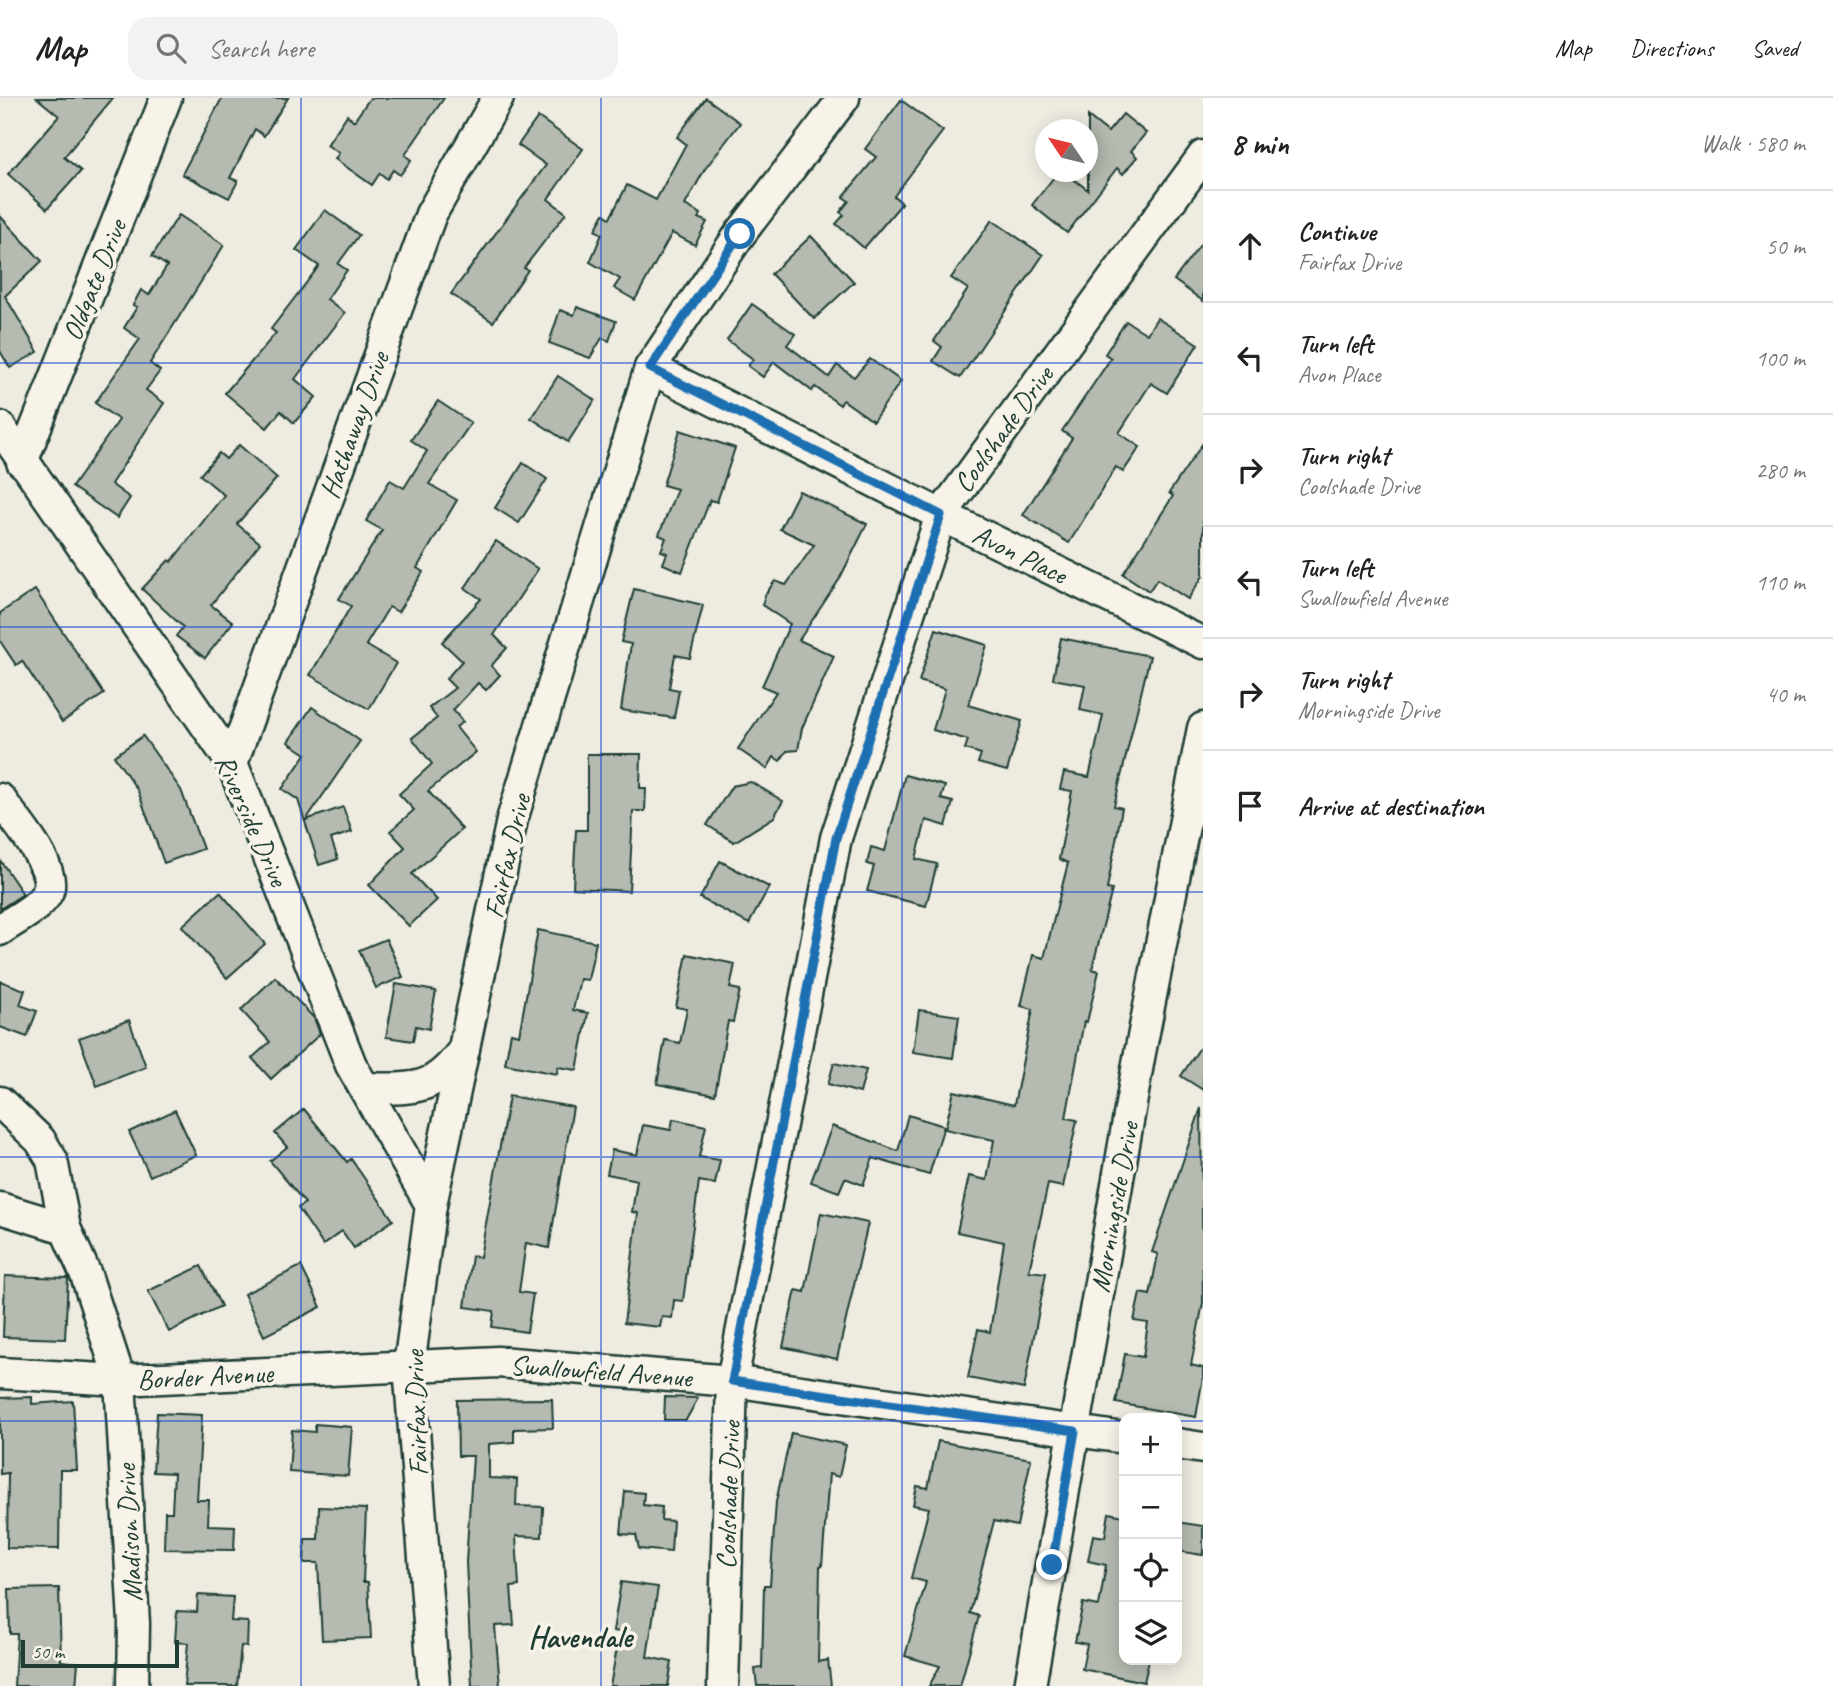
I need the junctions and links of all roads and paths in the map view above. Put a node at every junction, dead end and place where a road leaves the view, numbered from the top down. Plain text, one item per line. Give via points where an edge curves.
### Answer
1 (166, 98) edge
2 (498, 98) edge
3 (844, 98) edge
4 (1203, 156) edge
5 (650, 368) junction
6 (0, 427) edge
7 (22, 462) junction
8 (941, 515) junction
9 (1203, 643) edge
10 (1203, 729) edge
11 (232, 763) junction
12 (0, 799) edge
13 (0, 930) edge
14 (467, 1045) junction
15 (365, 1088) junction
16 (0, 1102) edge
17 (431, 1205) junction
18 (0, 1208) edge
19 (65, 1228) junction
20 (409, 1366) junction
21 (0, 1373) edge
22 (120, 1380) junction
23 (732, 1381) junction
24 (1075, 1431) junction
25 (1119, 1436) edge
26 (1182, 1445) edge
27 (1203, 1448) edge
28 (133, 1686) edge
29 (434, 1686) edge
30 (723, 1686) edge
31 (1030, 1686) edge

1 - 7 street, Oldgate Drive
2 - 11 street, Hathaway Drive via 431,214
3 - 5 street, Fairfax Drive via 740,234
4 - 8 street, Coolshade Drive
5 - 8 street, Avon Place
5 - 14 street, Fairfax Drive via 512,820
6 - 7 street, Riverside Drive
7 - 11 street, Riverside Drive
8 - 9 street, Avon Place
8 - 23 street, Coolshade Drive via 836,838
10 - 24 street, Morningside Drive via 1137,1071
11 - 15 street, Riverside Drive via 351,1065
12 - 13 street via 46,863 50,883 34,907
14 - 15 street via 448,1073 413,1089
14 - 17 street, Fairfax Drive
15 - 17 street, Riverside Drive
16 - 19 street, Madison Drive via 34,1133 52,1160
17 - 20 street, Fairfax Drive
18 - 19 street
19 - 22 street, Madison Drive via 86,1275
20 - 22 street, Border Avenue
20 - 23 street, Swallowfield Avenue via 498,1362
20 - 29 street, Fairfax Drive
21 - 22 street, Border Avenue
22 - 28 street, Madison Drive via 134,1623
23 - 24 street, Swallowfield Avenue
23 - 30 street, Coolshade Drive
24 - 25 street, Swallowfield Avenue
24 - 31 street, Morningside Drive
26 - 27 street

